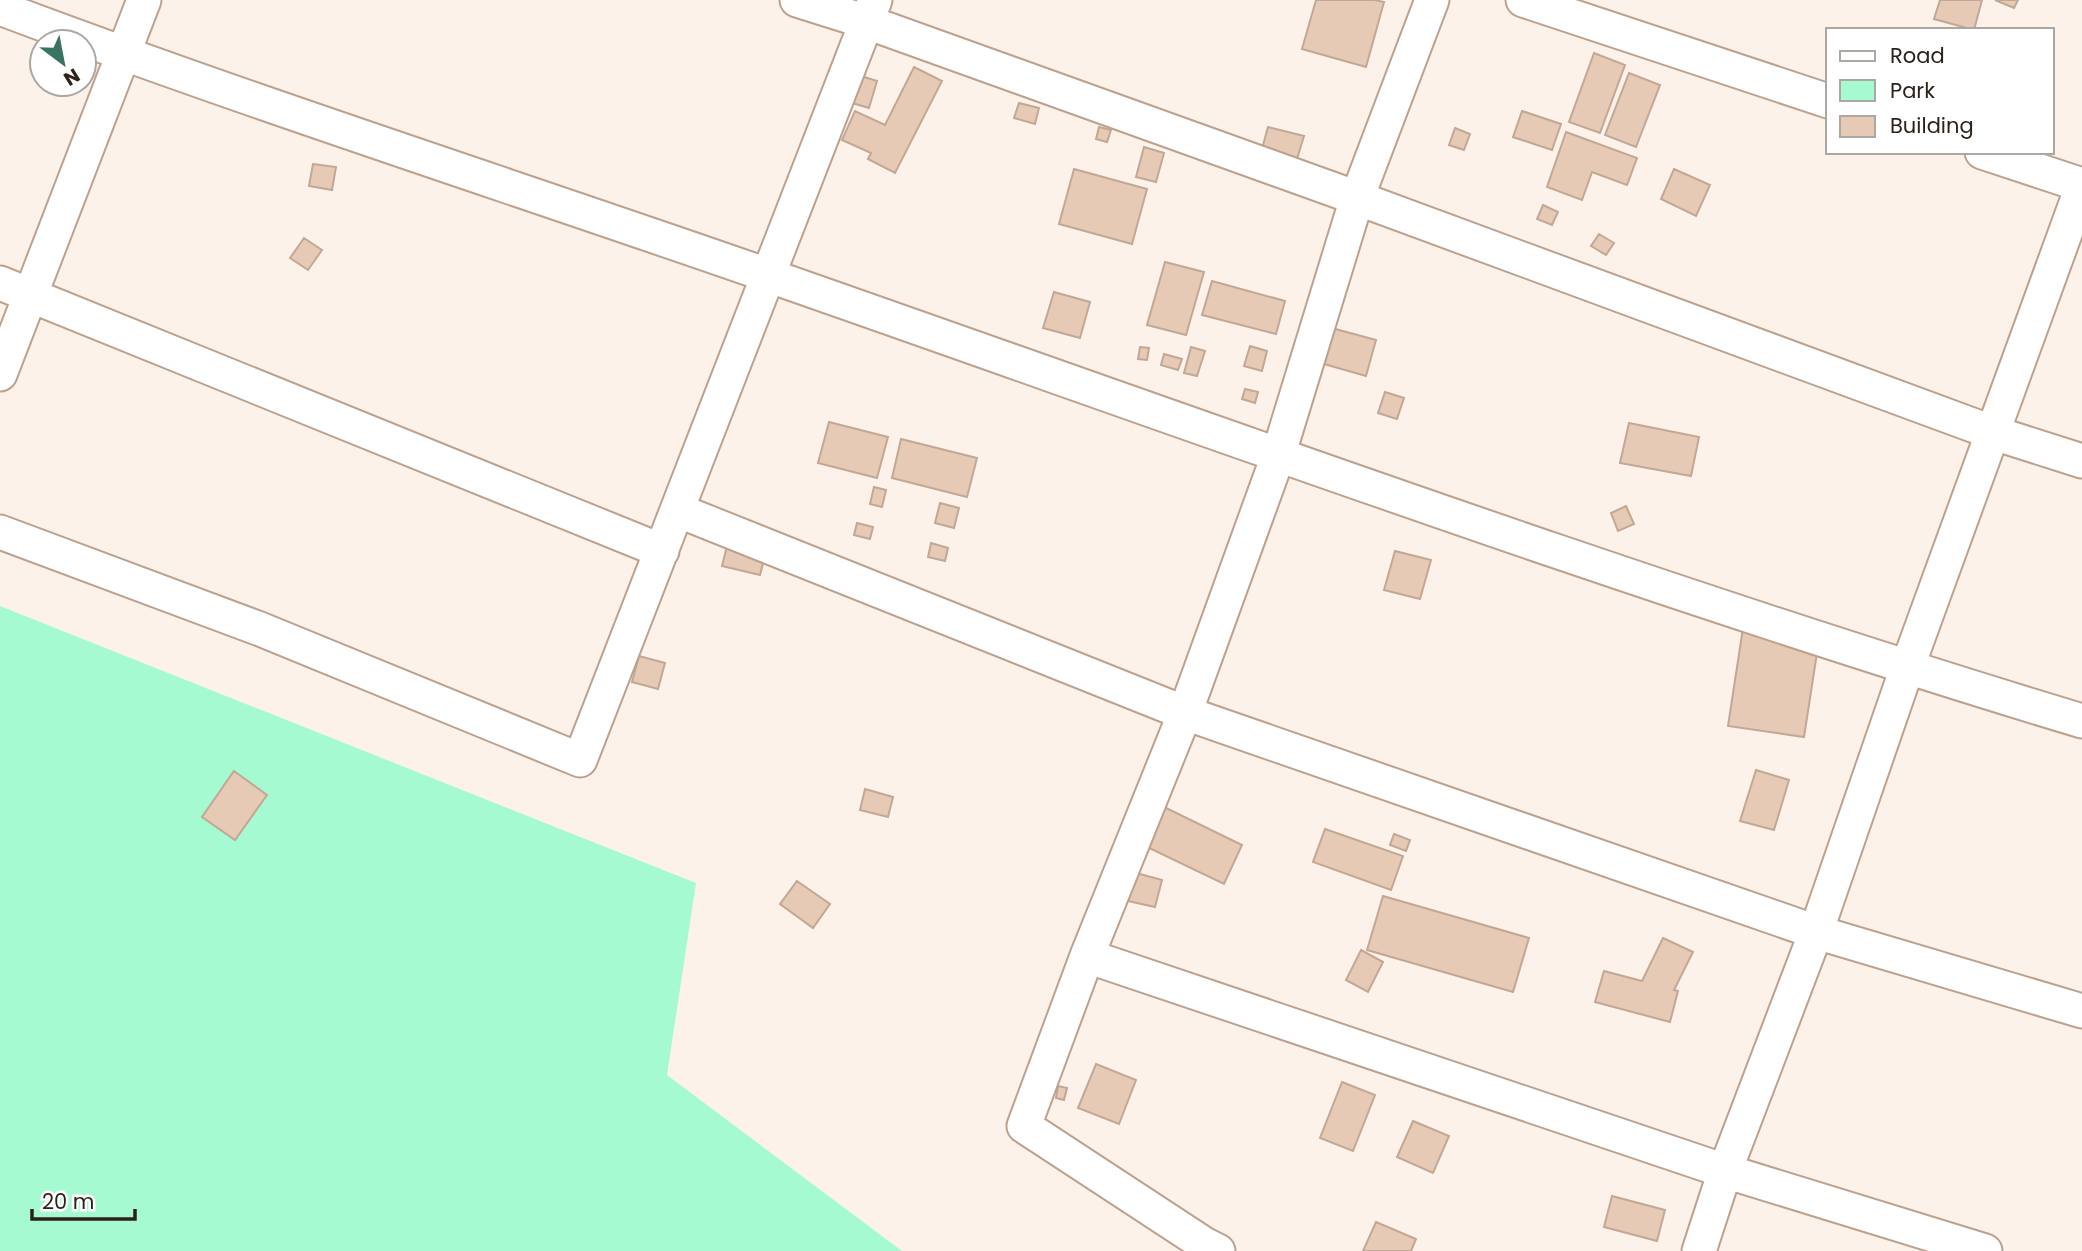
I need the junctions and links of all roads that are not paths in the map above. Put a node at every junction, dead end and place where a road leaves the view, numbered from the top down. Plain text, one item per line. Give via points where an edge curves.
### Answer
1 (144, 0) edge
2 (797, 0) edge
3 (1432, 0) edge
4 (1523, 0) edge
5 (0, 8) edge
6 (871, 11) edge
7 (124, 54) junction
8 (1826, 100) edge
9 (1988, 154) edge
10 (2082, 186) edge
11 (1357, 198) junction
12 (769, 275) junction
13 (0, 283) edge
14 (31, 295) junction
15 (0, 374) edge
16 (1994, 433) junction
17 (1278, 456) junction
18 (2082, 461) edge
19 (677, 510) junction
20 (0, 532) edge
21 (662, 551) junction
22 (1907, 668) junction
23 (1185, 713) junction
24 (2082, 721) edge
25 (1816, 932) junction
26 (1087, 956) junction
27 (2082, 1011) edge
28 (1725, 1171) junction
29 (1218, 1251) edge
30 (1699, 1251) edge
31 (1984, 1251) edge

1 - 7 street
2 - 6 street
3 - 11 street
4 - 8 street
5 - 7 street
6 - 11 street
6 - 12 street
7 - 12 street
7 - 14 street
9 - 10 street
10 - 16 street
11 - 16 street
11 - 17 street
12 - 17 street
12 - 19 street
13 - 14 street
14 - 15 street
14 - 21 street
16 - 18 street
16 - 22 street
17 - 22 street
17 - 23 street
19 - 21 street
19 - 23 street
20 - 21 street via 260,629 580,761
22 - 24 street
22 - 25 street
23 - 25 street
23 - 26 street
25 - 27 street
25 - 28 street
26 - 28 street
26 - 29 street via 1024,1126
28 - 30 street
28 - 31 street

